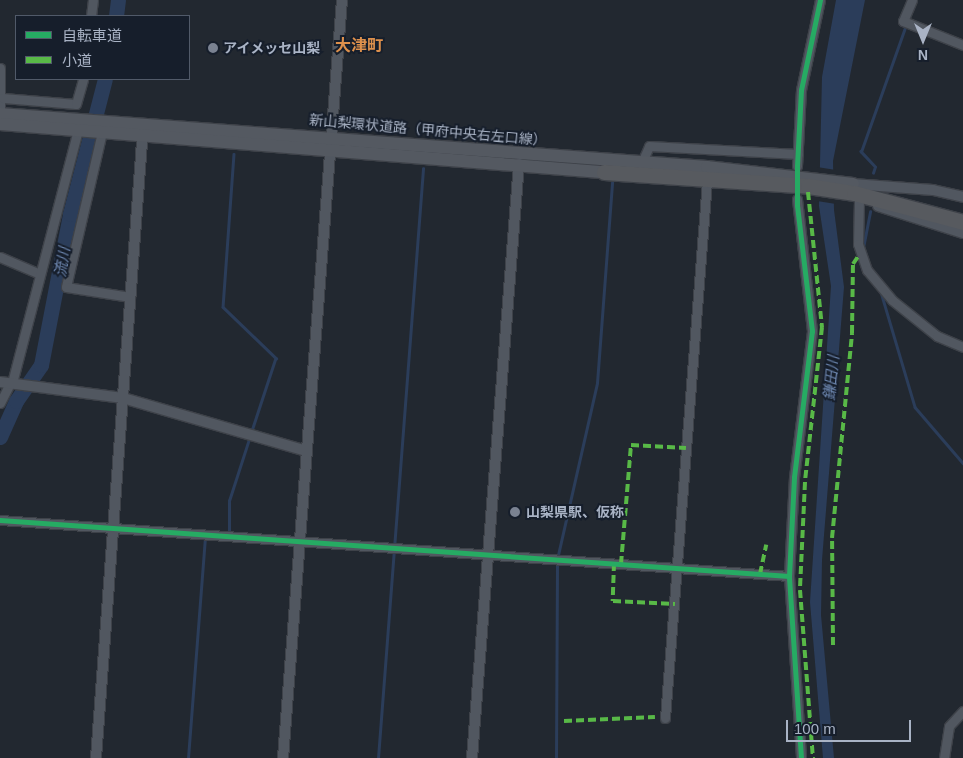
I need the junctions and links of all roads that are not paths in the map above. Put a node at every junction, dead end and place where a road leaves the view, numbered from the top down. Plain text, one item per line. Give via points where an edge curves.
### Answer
1 (93, 0) edge
2 (342, 0) edge
3 (820, 0) edge
4 (912, 0) edge
5 (91, 15) edge
6 (963, 45) edge
7 (0, 68) edge
8 (83, 80) edge
9 (3, 98) junction
10 (0, 114) edge
11 (0, 124) edge
12 (81, 125) junction
13 (100, 128) junction
14 (143, 129) junction
15 (331, 137) junction
16 (330, 151) junction
17 (798, 154) junction
18 (642, 162) junction
19 (519, 164) junction
20 (797, 166) dead end
21 (604, 172) junction
22 (707, 181) junction
23 (806, 188) junction
24 (854, 194) junction
25 (963, 197) edge
26 (963, 214) edge
27 (963, 222) edge
28 (963, 233) edge
29 (0, 257) edge
30 (40, 274) junction
31 (130, 297) junction
32 (963, 347) edge
33 (9, 383) edge
34 (122, 398) junction
35 (0, 403) edge
36 (306, 451) junction
37 (0, 520) edge
38 (114, 527) junction
39 (300, 538) junction
40 (488, 553) junction
41 (677, 568) junction
42 (789, 576) junction
43 (963, 711) edge
44 (665, 718) dead end
45 (96, 758) edge
46 (283, 758) edge
47 (472, 758) edge
48 (801, 758) edge
49 (944, 758) edge

1 - 5 street
2 - 15 street
3 - 17 street via 800,90
4 - 6 street via 906,22
7 - 9 street
8 - 9 street via 76,104
9 - 10 street
10 - 12 main road, 新山梨環状道路（甲府中央右左口線）
11 - 12 main road, 新山梨環状道路（甲府中央右左口線）
12 - 13 main road, 新山梨環状道路（甲府中央右左口線）
12 - 30 street
13 - 14 main road, 新山梨環状道路（甲府中央右左口線）
13 - 31 street via 66,287
14 - 15 main road, 新山梨環状道路（甲府中央右左口線）
14 - 16 main road, 新山梨環状道路（甲府中央右左口線）
14 - 31 street
15 - 16 street
15 - 18 main road, 新山梨環状道路（甲府中央右左口線）
16 - 19 main road, 新山梨環状道路（甲府中央右左口線）
16 - 36 street
17 - 18 street via 649,146
17 - 20 street
18 - 23 main road, 新山梨環状道路（甲府中央右左口線）
19 - 21 main road, 新山梨環状道路（甲府中央右左口線）
19 - 40 street
21 - 22 main road, 新山梨環状道路（甲府中央右左口線）
21 - 23 highway
22 - 23 main road, 新山梨環状道路（甲府中央右左口線）
22 - 41 street
23 - 24 highway
23 - 42 street via 812,331 794,477
24 - 25 street via 933,190
24 - 26 highway
24 - 27 highway
24 - 28 street
24 - 32 street via 859,255 874,279 937,336
29 - 30 street
30 - 33 street
31 - 34 street
33 - 34 street
33 - 35 street
34 - 36 street
34 - 38 street
36 - 39 street
37 - 38 street
38 - 39 street
38 - 45 street
39 - 40 street
39 - 46 street
40 - 41 street
40 - 47 street
41 - 42 street
41 - 44 street
42 - 48 street
43 - 49 street via 949,726

